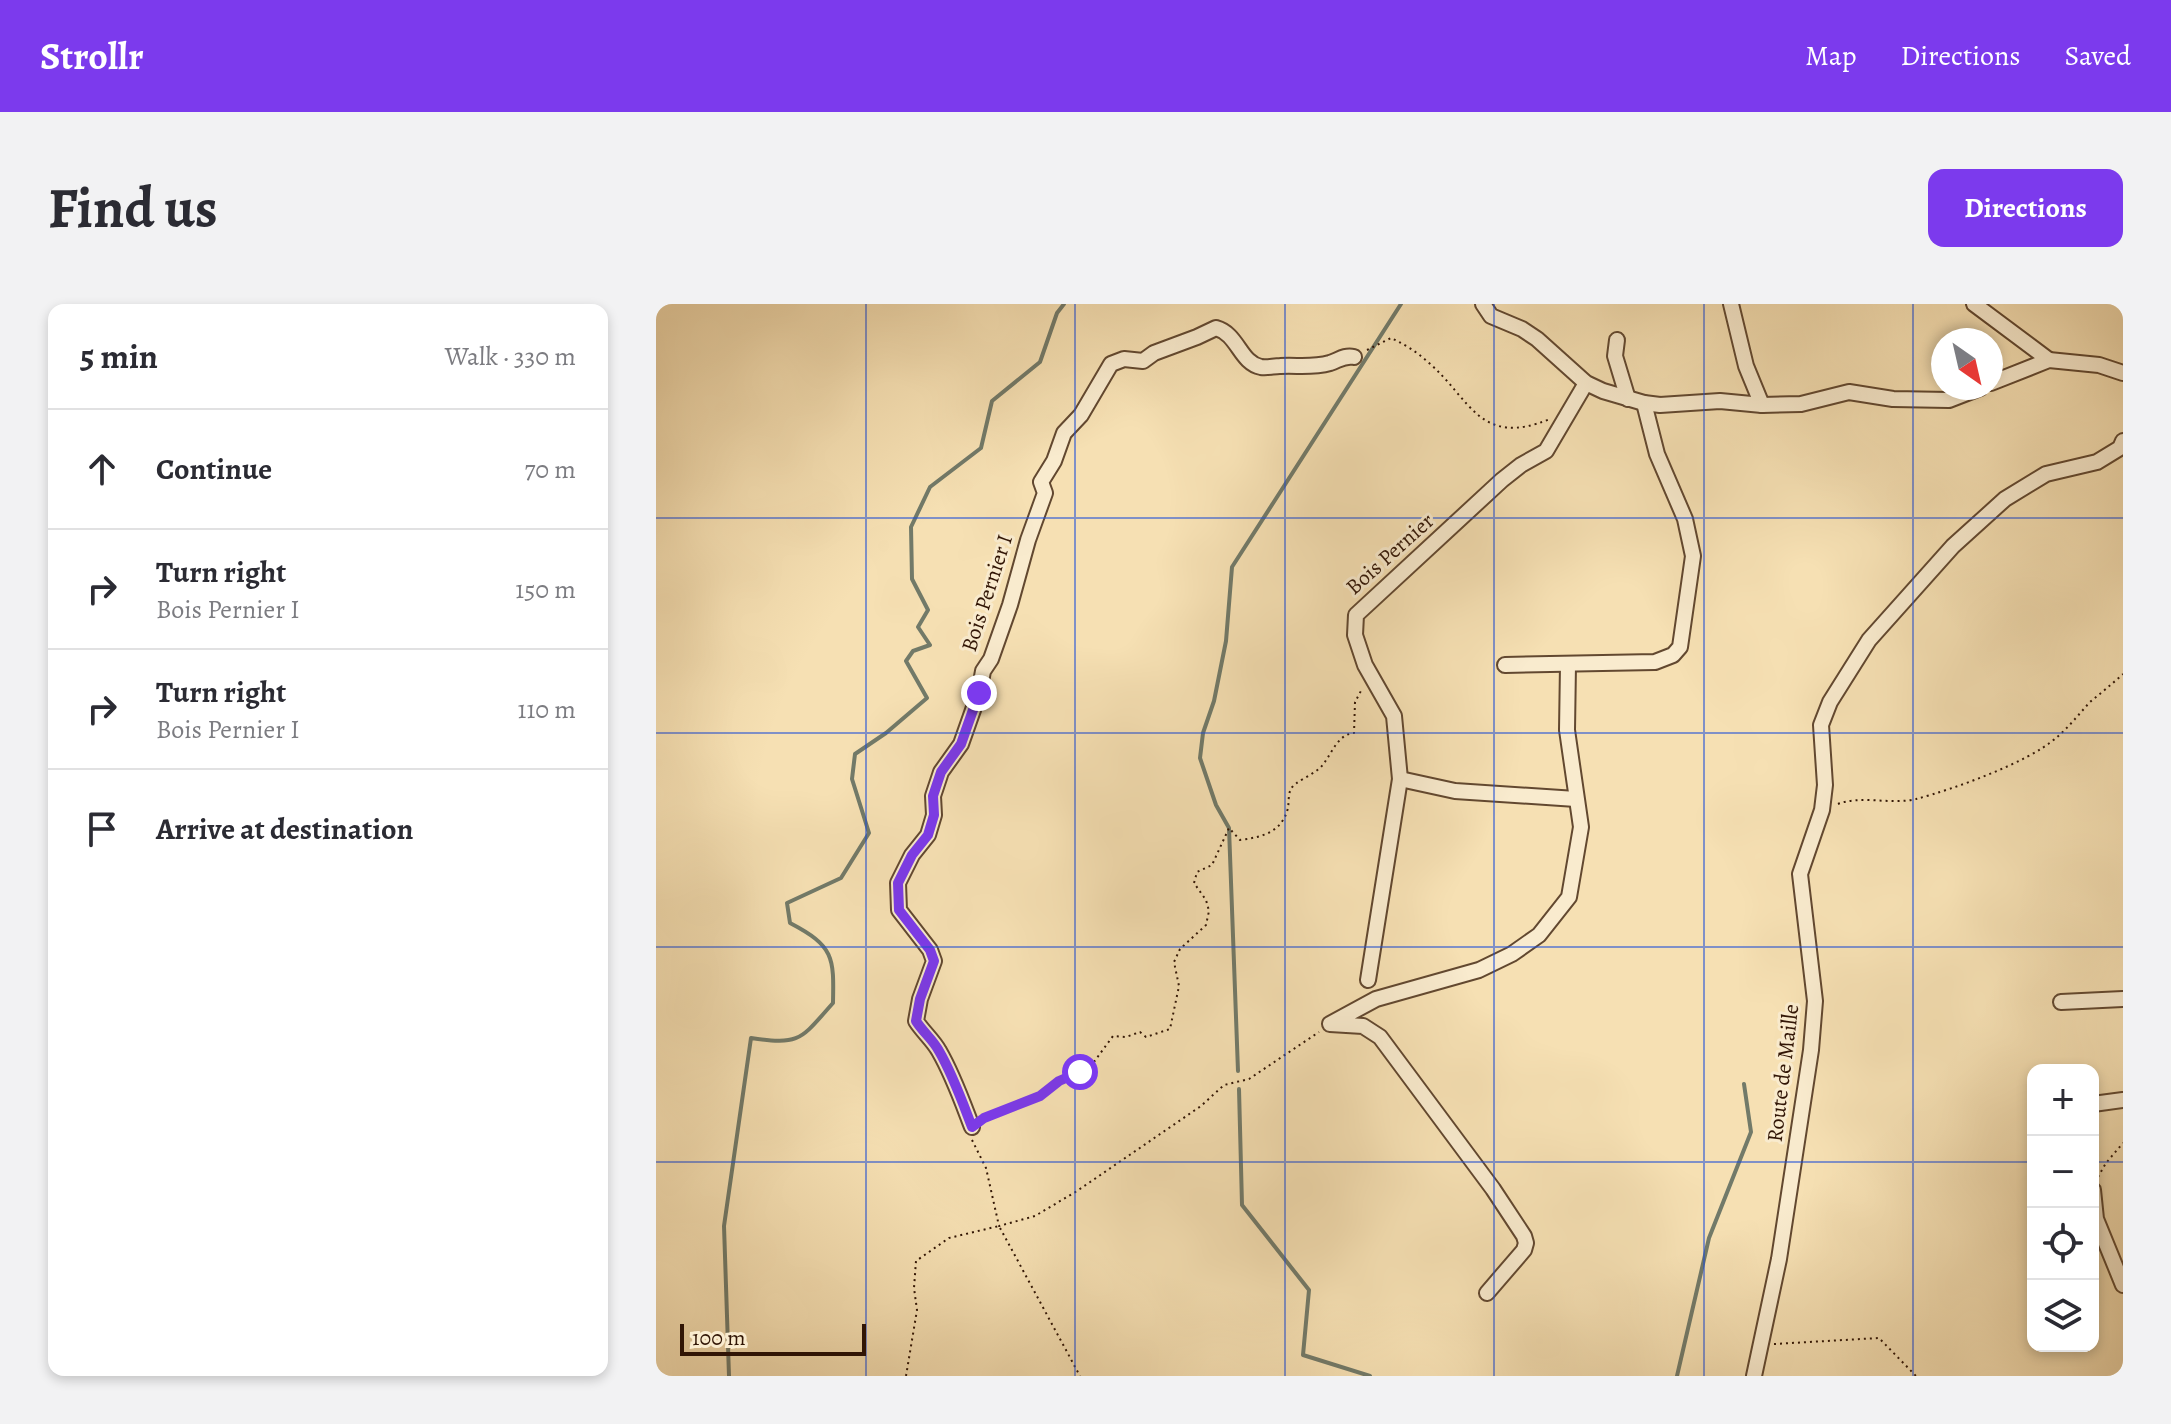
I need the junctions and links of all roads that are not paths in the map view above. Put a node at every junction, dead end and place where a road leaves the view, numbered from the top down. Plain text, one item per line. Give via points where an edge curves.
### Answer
1 (1483, 304) edge
2 (1731, 304) edge
3 (1974, 304) edge
4 (1617, 340) dead end
5 (1354, 357) road end
6 (2049, 360) junction
7 (2123, 373) edge
8 (2003, 378) edge
9 (1586, 383) junction
10 (1628, 399) junction
11 (1931, 400) edge
12 (1644, 403) junction
13 (1762, 405) junction
14 (2123, 441) edge
15 (1505, 665) dead end
16 (1568, 665) junction
17 (1400, 779) junction
18 (1576, 799) junction
19 (1368, 980) dead end
20 (1376, 999) junction
21 (2123, 999) edge
22 (2061, 1002) dead end
23 (1363, 1026) junction
24 (2123, 1100) edge
25 (2099, 1103) edge
26 (972, 1127) road end
27 (2095, 1208) edge
28 (2123, 1285) edge
29 (1487, 1293) dead end
30 (1754, 1376) edge

1 - 9 street via 1491,316 1537,339
2 - 13 street
3 - 6 street
4 - 10 street via 1615,356
5 - 26 street, Bois Pernier I via 1302,368 1262,367 1250,362 1226,330 1216,328 1143,361 1111,364 1064,433 1041,482 1045,493 961,744 937,784 928,835 898,883 899,910 934,961 916,1021 937,1047
6 - 7 street
6 - 8 street
9 - 10 street
9 - 17 street, Bois Pernier via 1546,451 1502,480 1356,615 1355,635 1394,716
10 - 12 street
11 - 13 street via 1849,392 1801,404
12 - 13 street
12 - 16 street via 1693,556 1680,647 1655,662
14 - 30 street, Route de Maille via 2097,462 2046,474 2005,499 1953,546 1869,640 1830,702 1821,725 1822,810 1800,874 1815,1001 1811,1050 1779,1259
15 - 16 street
16 - 18 street via 1567,730
17 - 18 street via 1455,791
17 - 19 street, Bois Pernier
18 - 20 street via 1581,827 1569,897 1539,935 1479,970
20 - 23 street
20 - 23 street via 1330,1024
21 - 22 street
23 - 29 street via 1400,1062 1524,1236 1524,1250
24 - 25 street
27 - 28 street

